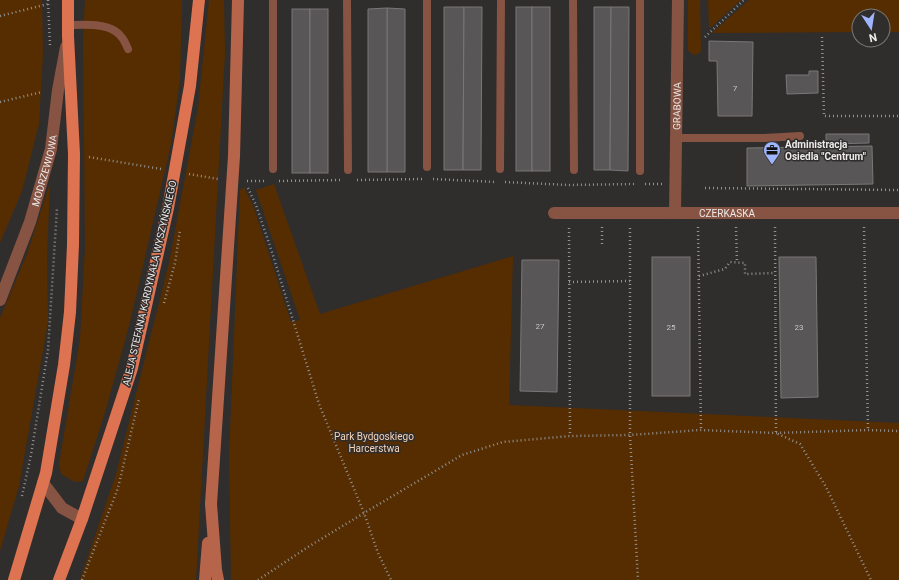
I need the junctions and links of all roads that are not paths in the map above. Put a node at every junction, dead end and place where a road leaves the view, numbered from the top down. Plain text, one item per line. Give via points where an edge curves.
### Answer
1 (68, 0) edge
2 (199, 0) edge
3 (238, 0) edge
4 (273, 0) edge
5 (347, 0) edge
6 (427, 0) edge
7 (501, 0) edge
8 (573, 0) edge
9 (640, 0) edge
10 (678, 0) edge
11 (68, 31) junction
12 (128, 49) dead end
13 (800, 136) dead end
14 (675, 138) junction
15 (427, 167) dead end
16 (273, 169) dead end
17 (500, 169) dead end
18 (348, 170) dead end
19 (574, 170) dead end
20 (640, 170) dead end
21 (675, 212) junction
22 (554, 213) dead end
23 (899, 213) edge
24 (0, 300) edge
25 (43, 484) junction
26 (211, 504) junction
27 (82, 519) junction
28 (14, 580) edge
29 (59, 580) edge
30 (205, 580) edge
31 (218, 580) edge

1 - 11 main road
2 - 27 main road, ALEJA STEFANA KARDYNAŁA WYSZYŃSKIEGO via 190,86 175,172 132,368
3 - 26 street via 234,156
4 - 16 lane
5 - 18 lane
6 - 15 lane
7 - 17 lane
8 - 19 lane
9 - 20 lane
10 - 14 street, GRABOWA
11 - 12 lane via 97,25 115,31 123,38
11 - 24 street, MODRZEWIOWA via 51,150 30,222
11 - 25 main road via 74,154 70,312 64,365
13 - 14 lane
14 - 21 street, GRABOWA
21 - 22 street, CZERKASKA
21 - 23 street, CZERKASKA
25 - 27 street via 62,508
25 - 28 main road
26 - 30 street
26 - 31 street
27 - 29 main road, ALEJA STEFANA KARDYNAŁA WYSZYŃSKIEGO

